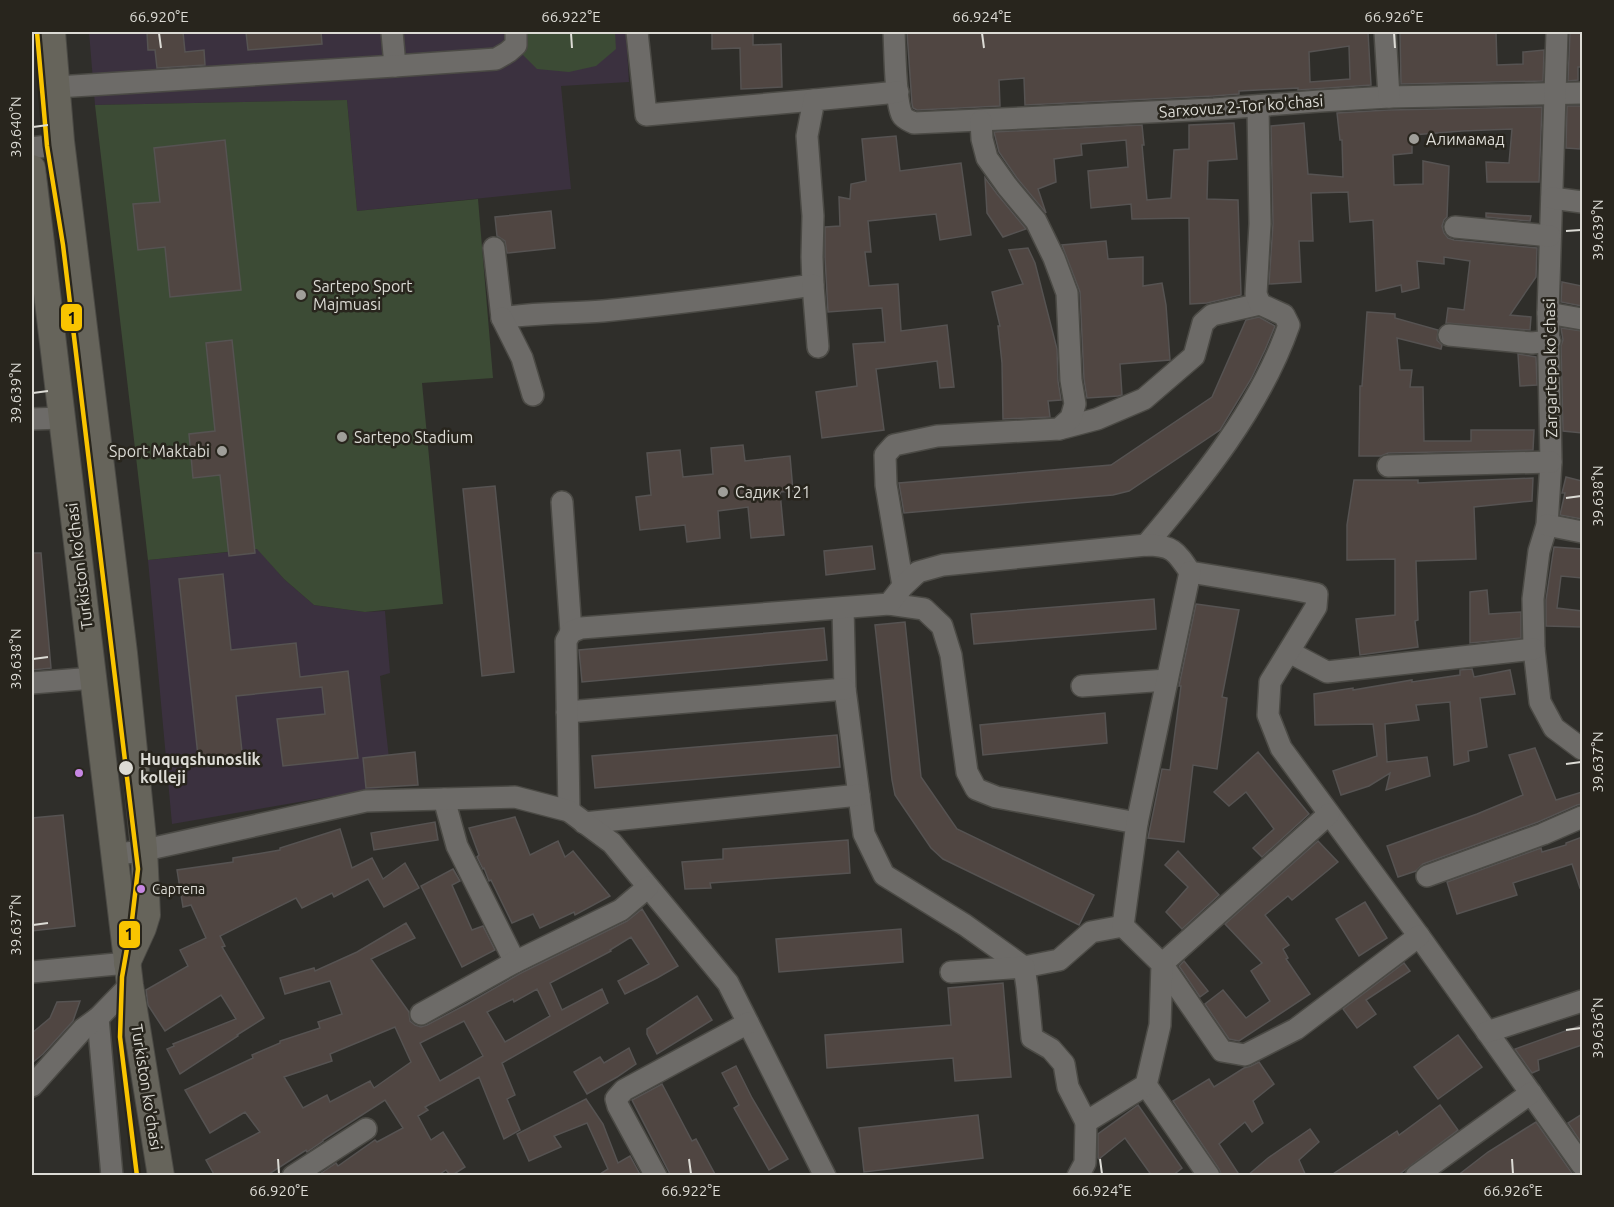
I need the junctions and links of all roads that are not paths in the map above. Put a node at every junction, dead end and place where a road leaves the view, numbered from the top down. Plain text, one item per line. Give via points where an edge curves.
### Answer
1 (52, 32) edge
2 (392, 32) edge
3 (516, 32) edge
4 (637, 32) edge
5 (894, 32) edge
6 (1385, 32) edge
7 (1557, 32) edge
8 (395, 66) junction
9 (57, 87) junction
10 (898, 92) junction
11 (1582, 93) edge
12 (1554, 95) junction
13 (1389, 97) junction
14 (814, 100) junction
15 (1258, 106) junction
16 (981, 121) junction
17 (61, 141) junction
18 (32, 148) edge
19 (32, 168) edge
20 (1552, 198) junction
21 (1582, 202) edge
22 (1455, 227) dead end
23 (1550, 236) junction
24 (494, 248) dead end
25 (813, 285) junction
26 (1260, 304) junction
27 (1548, 313) junction
28 (502, 318) junction
29 (1582, 319) edge
30 (1449, 335) dead end
31 (1550, 341) junction
32 (818, 347) dead end
33 (533, 395) dead end
34 (62, 418) junction
35 (32, 419) edge
36 (1059, 429) junction
37 (1551, 462) junction
38 (1388, 466) dead end
39 (561, 502) dead end
40 (1547, 525) junction
41 (1582, 532) edge
42 (1146, 545) junction
43 (1190, 572) junction
44 (903, 586) junction
45 (890, 604) junction
46 (843, 608) junction
47 (571, 632) junction
48 (1533, 649) junction
49 (1289, 652) junction
50 (93, 678) junction
51 (1167, 680) junction
52 (32, 683) edge
53 (1082, 687) dead end
54 (845, 689) junction
55 (567, 712) junction
56 (1582, 749) edge
57 (859, 795) junction
58 (444, 799) junction
59 (1329, 814) junction
60 (577, 817) junction
61 (1582, 817) edge
62 (1137, 823) junction
63 (144, 849) junction
64 (114, 854) junction
65 (1427, 876) dead end
66 (648, 887) junction
67 (1123, 926) junction
68 (1419, 936) junction
69 (515, 962) junction
70 (1162, 964) junction
71 (1024, 967) junction
72 (32, 972) edge
73 (951, 972) dead end
74 (129, 974) junction
75 (1582, 1000) edge
76 (421, 1014) dead end
77 (98, 1018) junction
78 (748, 1023) junction
79 (1487, 1032) junction
80 (1146, 1085) junction
81 (32, 1086) edge
82 (1531, 1093) junction
83 (1086, 1122) junction
84 (366, 1129) dead end
85 (1581, 1162) edge
86 (112, 1176) edge
87 (161, 1176) edge
88 (293, 1176) edge
89 (656, 1176) edge
90 (825, 1176) edge
91 (1078, 1176) edge
92 (1209, 1176) edge
93 (1416, 1176) edge

1 - 9 main road, Turkiston ko'chasi
2 - 8 street
3 - 8 street via 516,45 496,59
4 - 14 street via 645,115
5 - 10 street
6 - 13 street
7 - 12 street, Zargartepa ko'chasi
8 - 9 street
9 - 17 main road, Turkiston ko'chasi
10 - 14 street
10 - 16 street, Sarxovuz 2-Tor ko'chasi via 902,115 914,123
11 - 12 street, Sarxovuz 2-Tor ko'chasi
12 - 13 street, Sarxovuz 2-Tor ko'chasi
12 - 20 street, Zargartepa ko'chasi
13 - 15 street, Sarxovuz 2-Tor ko'chasi
14 - 25 street via 807,136
15 - 16 street, Sarxovuz 2-Tor ko'chasi
15 - 26 street via 1260,224 1256,294
16 - 36 street via 987,158 1036,221 1067,293 1075,404 1071,418
17 - 18 street
17 - 63 main road, Turkiston ko'chasi
19 - 34 main road, Turkiston ko'chasi
20 - 21 street
20 - 23 street, Zargartepa ko'chasi
22 - 23 street
23 - 27 street, Zargartepa ko'chasi
24 - 28 street
25 - 28 street via 723,298
25 - 32 street
26 - 36 street via 1212,315 1203,323 1194,356 1144,399 1097,419
26 - 42 street via 1284,315 1289,325 1284,340 1250,406 1224,445
27 - 29 street
27 - 31 street, Zargartepa ko'chasi
28 - 33 street via 522,358
30 - 31 street via 1532,343
31 - 37 street, Zargartepa ko'chasi
34 - 35 street
34 - 50 main road, Turkiston ko'chasi
36 - 44 street via 938,436 894,445 885,455 886,485
37 - 38 street
37 - 40 street, Zargartepa ko'chasi
39 - 47 street
40 - 41 street
40 - 48 street, Zargartepa ko'chasi via 1539,551 1533,599
42 - 43 street via 1164,545 1180,557
42 - 44 street via 943,565 918,572
43 - 49 street via 1317,594 1316,607
43 - 51 street
44 - 45 street
45 - 46 street
45 - 62 street via 924,609 942,626 951,655 967,772 976,789 996,797
46 - 47 street via 581,628
46 - 54 street
47 - 55 street via 566,641
48 - 49 street via 1327,672
48 - 56 street, Zargartepa ko'chasi via 1540,702 1554,728
49 - 59 street via 1270,682 1269,714 1281,748
50 - 52 street
50 - 64 main road, Turkiston ko'chasi
51 - 53 street
51 - 62 street
54 - 55 street
54 - 57 street
55 - 60 street
57 - 60 street
57 - 71 street via 864,834 884,875
58 - 60 street via 515,797
58 - 63 street via 366,801
58 - 69 street via 457,846
59 - 68 street
59 - 70 street
60 - 66 street via 612,843
61 - 65 street
62 - 67 street
63 - 64 street
63 - 74 main road, Turkiston ko'chasi via 147,915
64 - 74 main road, Turkiston ko'chasi
66 - 69 street via 621,910
66 - 78 street via 728,983
67 - 70 street
67 - 71 street via 1091,932 1059,960
68 - 70 street via 1296,1029 1245,1055 1222,1051
68 - 79 street
69 - 76 street
70 - 80 street via 1160,1025
71 - 73 street
71 - 83 street via 1032,1038 1051,1049 1064,1064 1068,1087
72 - 74 street
74 - 77 street
74 - 87 main road, Turkiston ko'chasi
75 - 79 street
77 - 81 street via 83,1029
77 - 86 street
78 - 89 street via 624,1090 616,1099
78 - 90 street
79 - 82 street
80 - 83 street
80 - 92 street
82 - 85 street
82 - 93 street
83 - 91 street via 1085,1163
84 - 88 street

